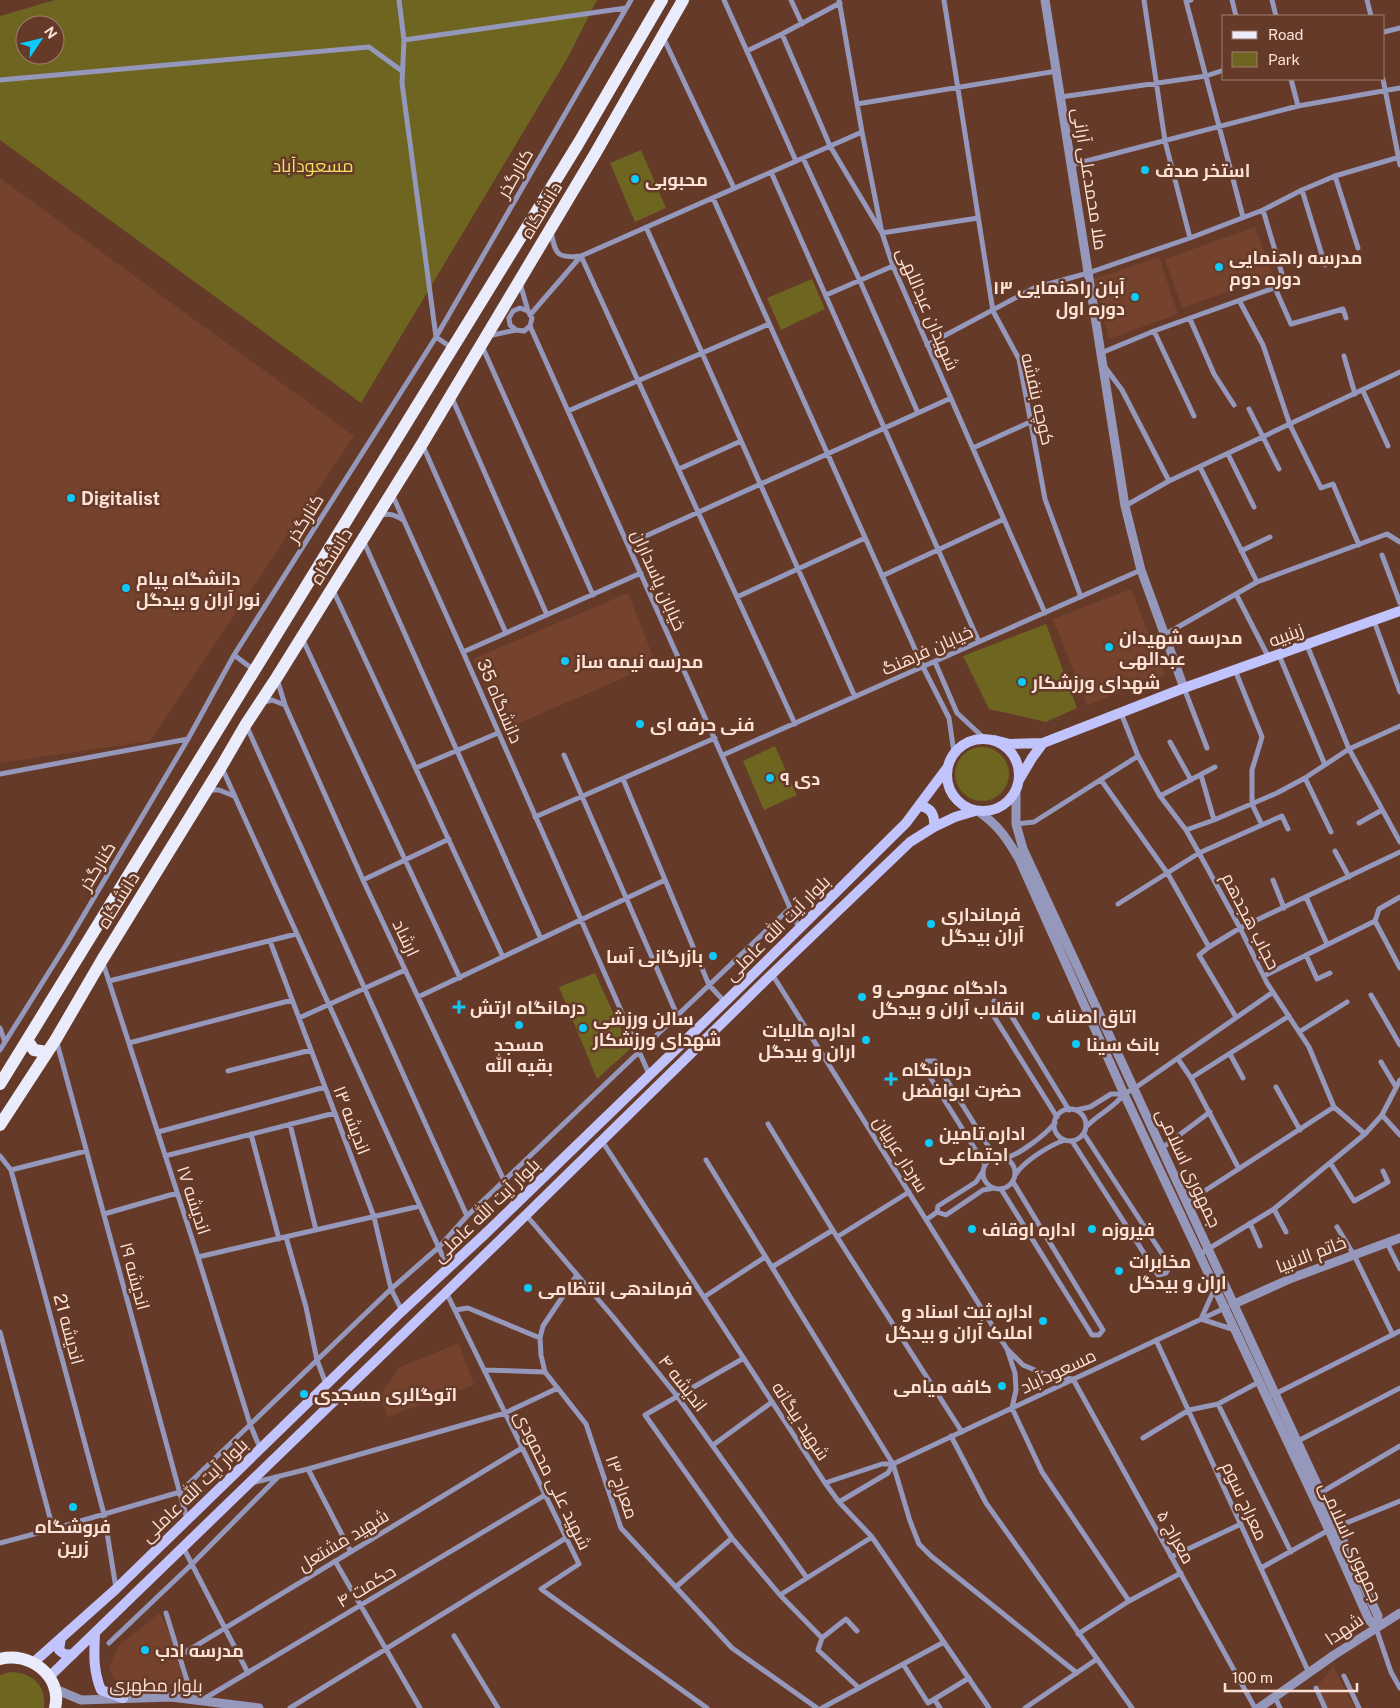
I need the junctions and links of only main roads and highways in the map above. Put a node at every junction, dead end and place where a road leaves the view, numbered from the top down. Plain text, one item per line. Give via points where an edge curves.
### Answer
1 (662, 0) edge
2 (683, 0) edge
3 (578, 144) junction
4 (595, 154) junction
5 (1400, 611) edge
6 (989, 739) junction
7 (1043, 744) junction
8 (947, 768) junction
9 (1017, 786) junction
10 (920, 806) junction
11 (977, 811) junction
12 (934, 827) junction
13 (27, 1040) junction
14 (47, 1052) junction
15 (15, 1060) junction
16 (34, 1072) junction
17 (0, 1084) edge
18 (0, 1125) edge
19 (94, 1633) junction
20 (61, 1638) junction
21 (73, 1654) junction
22 (0, 1659) edge
23 (34, 1662) junction
24 (52, 1683) junction
25 (123, 1698) road end
26 (55, 1708) edge

1 - 3 main road, دانشگاه
2 - 4 main road, دانشگاه
3 - 4 main road
3 - 13 main road, دانشگاه
4 - 14 main road, دانشگاه via 422,444 246,724
5 - 7 main road, زینبیه via 1184,688
6 - 7 main road, زینبیه via 1010,744
6 - 8 main road via 965,743 954,753
6 - 9 main road via 1007,748 1016,760 1019,770
7 - 9 main road
8 - 10 main road, بلوار آیت‌ الله عاملی
8 - 11 main road via 946,778 955,798 963,806
9 - 11 main road via 1010,800 1000,807
10 - 12 main road via 932,812
10 - 20 main road, بلوار آیت‌ الله عاملی via 725,1002 188,1520
11 - 12 main road, بلوار آیت‌ الله عاملی
12 - 19 main road, بلوار آیت‌ الله عاملی via 910,842 772,974
13 - 14 main road via 34,1050
13 - 15 main road, دانشگاه
14 - 16 main road, دانشگاه
15 - 16 main road via 25,1058 33,1065
15 - 17 main road, دانشگاه
16 - 18 main road, دانشگاه
19 - 21 main road, بلوار آیت‌ الله عاملی
19 - 25 main road via 95,1675 101,1690
20 - 21 main road via 62,1654
20 - 23 main road, بلوار آیت‌ الله عاملی
21 - 24 main road, بلوار آیت‌ الله عاملی
22 - 23 main road via 21,1658
23 - 24 main road
24 - 26 main road

